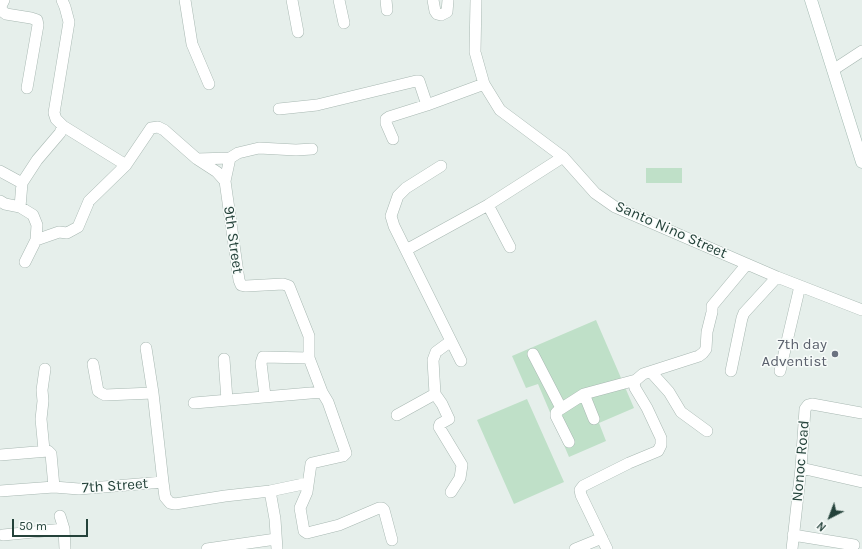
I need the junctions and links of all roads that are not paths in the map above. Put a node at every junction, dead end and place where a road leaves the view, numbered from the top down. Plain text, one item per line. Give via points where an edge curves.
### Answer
1 (4, 0) edge
2 (62, 0) edge
3 (185, 0) edge
4 (292, 0) edge
5 (339, 0) edge
6 (433, 0) edge
7 (448, 0) edge
8 (476, 0) edge
9 (811, 0) edge
10 (344, 23) dead end
11 (298, 32) dead end
12 (862, 51) edge
13 (833, 70) junction
14 (209, 84) dead end
15 (484, 84) junction
16 (27, 88) dead end
17 (427, 105) junction
18 (279, 109) dead end
19 (62, 126) junction
20 (393, 139) dead end
21 (312, 149) dead end
22 (230, 158) junction
23 (563, 158) junction
24 (197, 159) junction
25 (862, 162) edge
26 (126, 165) junction
27 (441, 166) dead end
28 (0, 171) edge
29 (224, 181) junction
30 (22, 183) junction
31 (0, 201) edge
32 (488, 204) junction
33 (20, 207) junction
34 (36, 240) junction
35 (510, 247) dead end
36 (406, 250) junction
37 (25, 262) dead end
38 (747, 264) junction
39 (777, 277) junction
40 (800, 286) junction
41 (862, 310) edge
42 (451, 341) junction
43 (146, 348) dead end
44 (533, 354) dead end
45 (309, 358) junction
46 (224, 359) dead end
47 (461, 361) dead end
48 (93, 364) dead end
49 (44, 369) dead end
50 (731, 371) dead end
51 (780, 371) dead end
52 (652, 372) junction
53 (636, 380) junction
54 (322, 392) junction
55 (153, 393) junction
56 (436, 394) junction
57 (584, 394) junction
58 (265, 396) junction
59 (227, 400) junction
60 (194, 403) dead end
61 (561, 408) junction
62 (862, 413) edge
63 (397, 415) dead end
64 (594, 419) dead end
65 (707, 431) dead end
66 (568, 442) dead end
67 (44, 450) junction
68 (0, 455) edge
69 (801, 468) junction
70 (163, 482) junction
71 (862, 482) edge
72 (308, 483) junction
73 (54, 487) junction
74 (0, 491) edge
75 (270, 492) junction
76 (451, 492) dead end
77 (60, 516) dead end
78 (64, 529) junction
79 (2, 535) dead end
80 (793, 535) junction
81 (602, 538) junction
82 (392, 540) dead end
83 (277, 544) edge
84 (854, 545) dead end
85 (65, 549) edge
86 (207, 549) edge
87 (575, 549) edge
88 (607, 549) edge
89 (792, 549) edge

1 - 16 street via 1,6 6,14 37,20
2 - 19 street via 68,22 54,113
3 - 14 street via 192,44
4 - 11 street
5 - 10 street
6 - 7 street via 435,11 441,15 447,12
8 - 15 street, Santo Nino Street via 475,52
9 - 13 main road
12 - 13 street
13 - 25 main road
15 - 17 street
15 - 23 street, Santo Nino Street via 500,110
17 - 18 street via 419,81 416,81 317,105
17 - 20 street via 386,120
19 - 26 street
19 - 30 street via 60,133
21 - 22 street via 259,148 238,153
22 - 24 street
22 - 29 street, 9th Street
23 - 32 street
23 - 38 street, Santo Nino Street via 595,193 615,207
24 - 26 street via 158,127 151,128
24 - 29 street via 217,172
26 - 34 street via 89,202 78,227 66,233 59,232
27 - 36 street via 406,188 394,205 394,226
28 - 30 street
29 - 45 street, 9th Street via 241,285 289,286 310,336
30 - 33 street
31 - 33 street
32 - 35 street
32 - 36 street
33 - 34 street via 33,215
34 - 37 street
36 - 42 street
38 - 39 street, Santo Nino Street
38 - 52 street via 712,306 706,349 703,353
39 - 40 street, Santo Nino Street
39 - 50 street via 744,313
40 - 41 street, Santo Nino Street
40 - 51 street
42 - 47 street
42 - 56 street via 434,355
43 - 55 street
44 - 61 street
45 - 54 street, 9th Street
45 - 58 street via 263,357 261,363
46 - 59 street
48 - 55 street via 98,391 105,395
49 - 67 street via 41,420
52 - 53 street via 643,374
52 - 65 street via 669,392 681,412
53 - 57 street
53 - 81 street via 635,388 661,438 661,445 658,451 628,463 583,486 580,490
54 - 58 street
54 - 72 street, 9th Street via 346,453 312,462
55 - 70 street
56 - 63 street
56 - 76 street via 448,419 439,427 462,464 460,478
57 - 61 street
57 - 64 street
58 - 59 street
59 - 60 street
61 - 66 street via 556,416
62 - 69 street, Nonoc Road via 808,405 805,409
67 - 68 street
67 - 73 street via 51,454
69 - 71 street
69 - 80 street, Nonoc Road
70 - 73 street, 7th Street via 79,489
70 - 75 street, 7th Street via 165,497 170,503 175,504
72 - 75 street, 7th Street
72 - 82 street via 300,508 304,531 339,525 382,508
73 - 74 street, 7th Street
75 - 83 street
77 - 78 street
78 - 79 street
78 - 85 street
80 - 84 street
80 - 89 street, Nonoc Road
81 - 87 street
81 - 88 street
83 - 86 street

